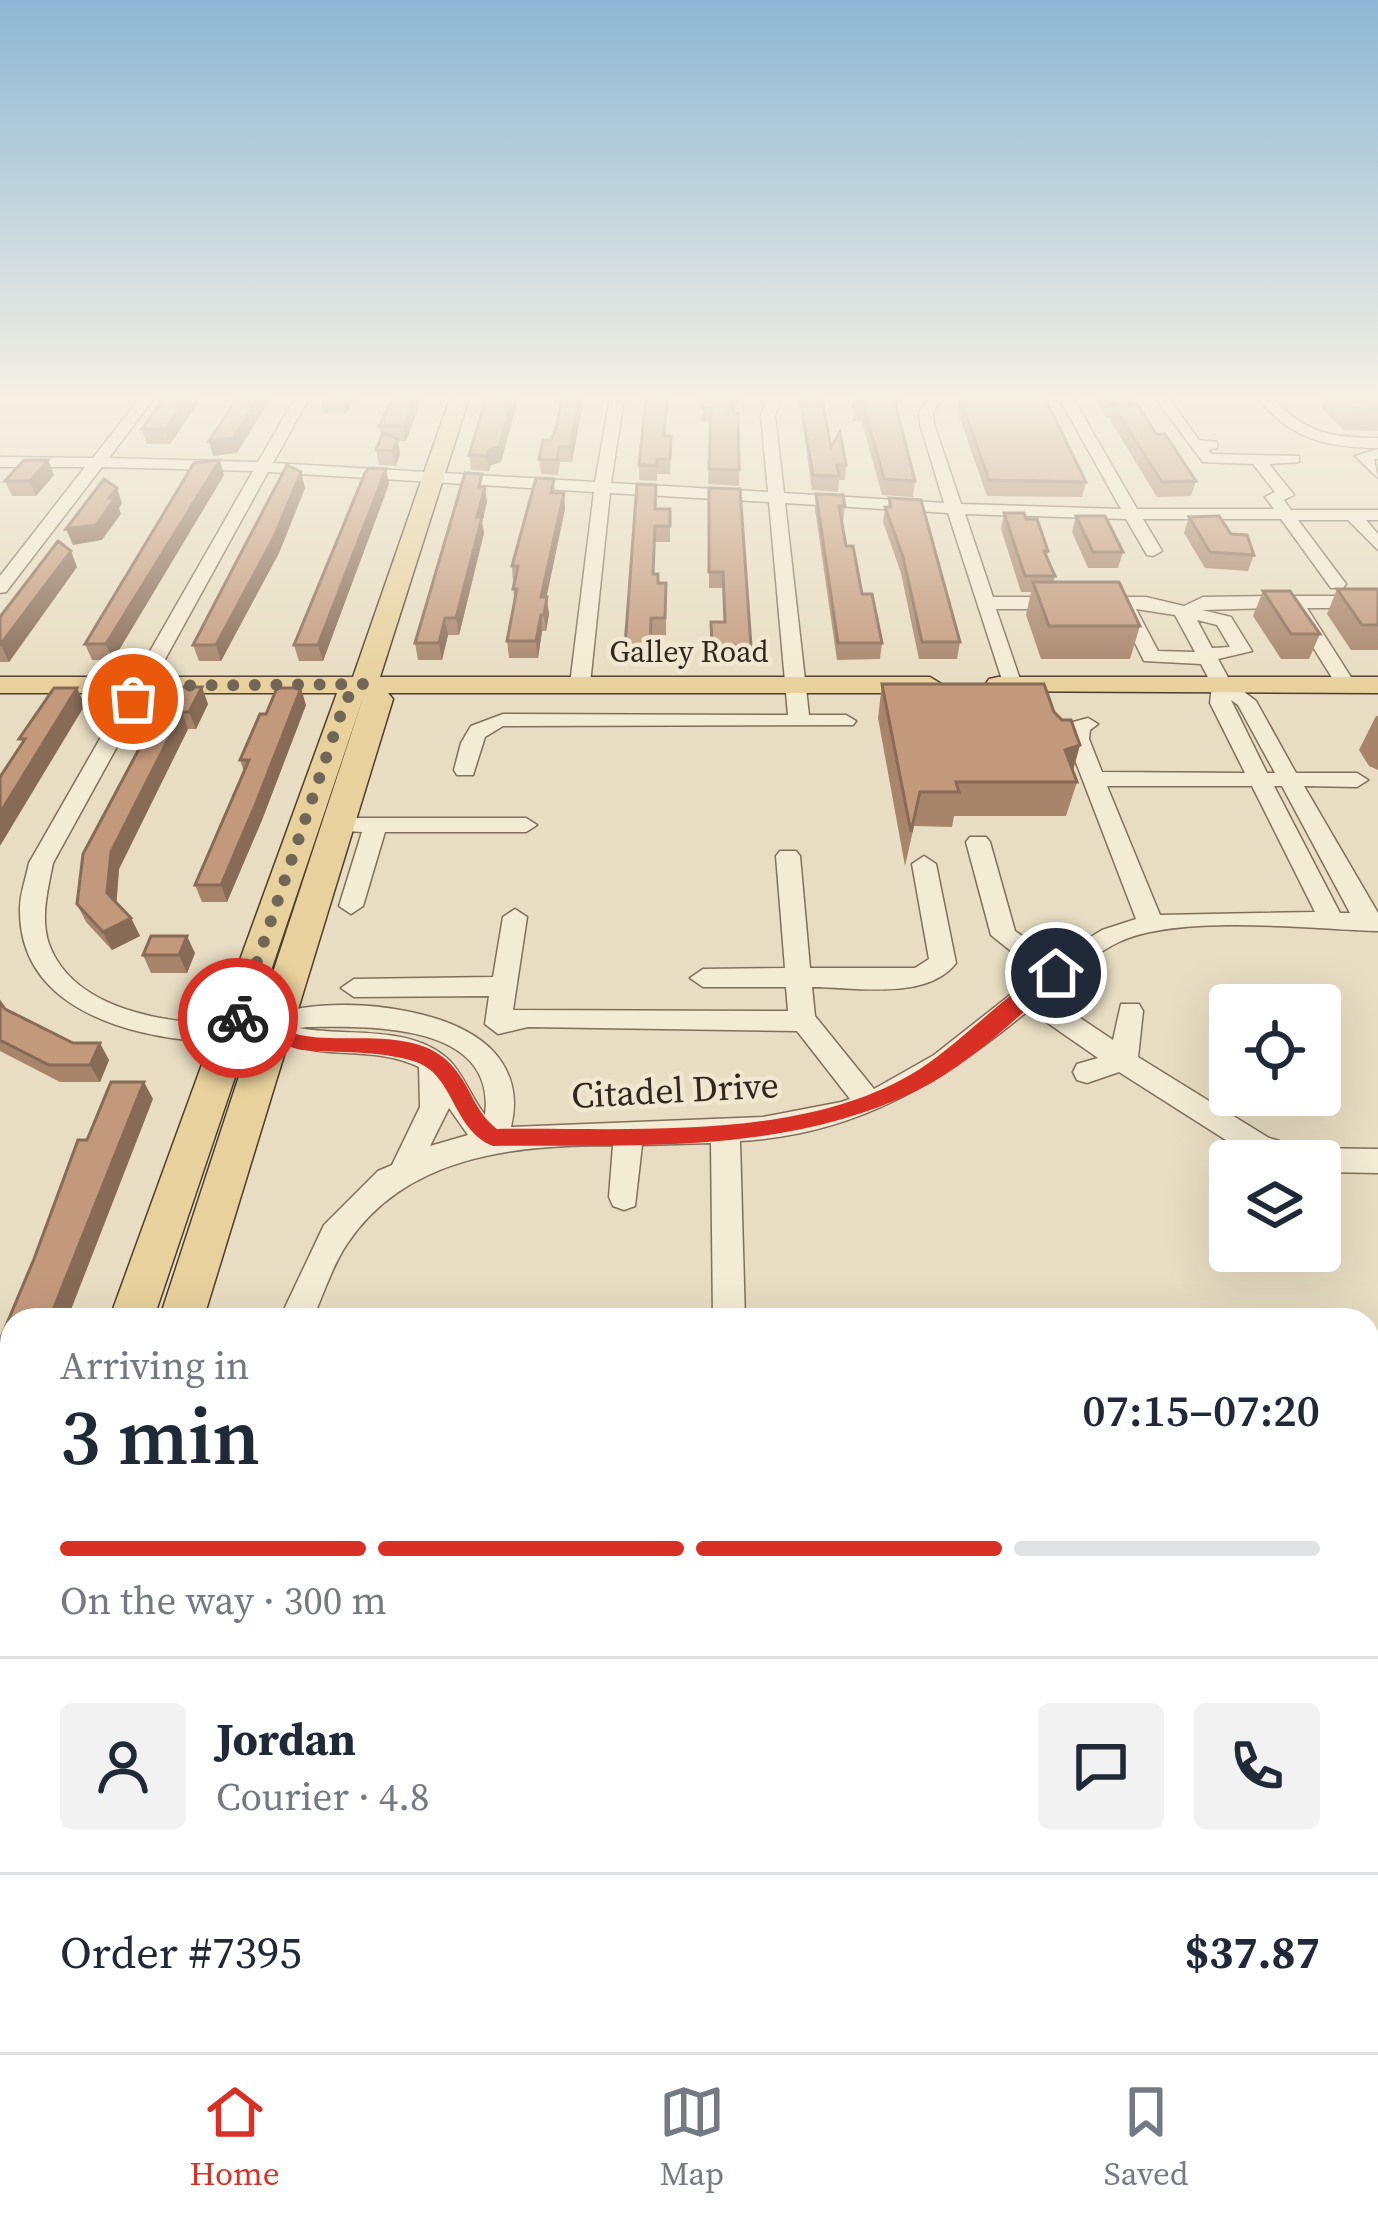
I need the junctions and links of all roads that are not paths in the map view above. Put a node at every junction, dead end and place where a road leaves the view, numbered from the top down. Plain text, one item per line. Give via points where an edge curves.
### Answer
1 (73, 494) edge
2 (248, 494) edge
3 (425, 494) edge
4 (601, 494) edge
5 (693, 494) edge
6 (775, 494) edge
7 (949, 494) edge
8 (1120, 494) edge
9 (1285, 494) edge
10 (776, 499) junction
11 (954, 509) junction
12 (1286, 514) junction
13 (1132, 515) junction
14 (1353, 515) junction
15 (1378, 515) edge
16 (1378, 545) edge
17 (1154, 551) dead end
18 (1337, 584) edge
19 (0, 588) edge
20 (985, 602) junction
21 (1124, 602) junction
22 (1273, 602) edge
23 (1378, 602) edge
24 (1183, 612) junction
25 (1206, 656) junction
26 (364, 684) junction
27 (580, 684) junction
28 (0, 685) edge
29 (796, 685) junction
30 (1012, 685) junction
31 (1222, 685) junction
32 (1346, 685) junction
33 (1378, 685) edge
34 (140, 686) junction
35 (799, 721) junction
36 (846, 721) dead end
37 (1088, 724) dead end
38 (465, 770) dead end
39 (1093, 779) junction
40 (1259, 779) junction
41 (1289, 780) junction
42 (1357, 780) dead end
43 (340, 825) junction
44 (376, 826) junction
45 (526, 826) dead end
46 (978, 842) dead end
47 (788, 856) dead end
48 (924, 864) dead end
49 (351, 906) dead end
50 (515, 917) dead end
51 (1333, 922) junction
52 (1372, 922) edge
53 (1151, 925) junction
54 (1056, 973) junction
55 (704, 977) dead end
56 (799, 977) junction
57 (504, 986) junction
58 (354, 988) dead end
59 (1028, 996) junction
60 (1130, 1012) dead end
61 (802, 1021) junction
62 (498, 1024) junction
63 (253, 1031) junction
64 (472, 1048) junction
65 (1124, 1060) junction
66 (432, 1061) junction
67 (1087, 1072) dead end
68 (869, 1103) junction
69 (725, 1134) junction
70 (628, 1135) junction
71 (493, 1137) junction
72 (1378, 1161) edge
73 (405, 1168) junction
74 (623, 1197) dead end
75 (136, 1308) edge
76 (184, 1308) edge
77 (300, 1308) edge
78 (729, 1308) edge

1 - 19 street
2 - 34 street
3 - 26 main road
4 - 27 street
5 - 10 street
6 - 10 street
7 - 11 street
8 - 13 street
9 - 12 street via 1273,496
10 - 11 street
10 - 29 street
11 - 13 street
11 - 20 street
12 - 13 street
12 - 14 street
12 - 18 street
13 - 17 street
14 - 15 street
14 - 16 street
20 - 21 street
20 - 30 street
21 - 24 street
21 - 25 street via 1151,657
22 - 24 street via 1203,603
23 - 32 street via 1294,602
24 - 25 street
24 - 25 street via 1223,621 1242,650
25 - 31 street
26 - 27 main road, Galley Road
26 - 34 main road, Galley Road
26 - 43 main road via 379,699
26 - 63 main road via 346,699
27 - 29 main road, Galley Road
28 - 34 main road, Galley Road
29 - 30 main road, Galley Road
29 - 35 street
30 - 31 main road, Galley Road
31 - 32 main road, Galley Road
31 - 40 street via 1219,701
31 - 41 street via 1246,701
32 - 33 main road, Galley Road
34 - 63 street via 41,863 26,910 28,935 50,978 95,1010 165,1028
35 - 36 street
35 - 38 street via 490,722 472,735
37 - 39 street via 1078,739
39 - 40 street
39 - 53 street
40 - 41 street
40 - 51 street
41 - 42 street
41 - 52 street
43 - 44 street
43 - 63 main road
44 - 45 street
44 - 49 street
46 - 54 street via 1004,934
47 - 56 street
48 - 56 street via 943,963 920,977
50 - 57 street
51 - 52 street, Citadel Drive
51 - 53 street, Citadel Drive
53 - 54 street, Citadel Drive via 1098,942
54 - 59 street, Citadel Drive
55 - 56 street
56 - 61 street
57 - 58 street
57 - 62 street
59 - 65 street
59 - 68 street, Citadel Drive via 948,1062
60 - 65 street
61 - 62 street via 528,1016
61 - 68 street
62 - 64 street
63 - 64 street via 298,1018 383,1018 434,1026
63 - 66 street via 384,1046
63 - 75 main road
63 - 76 main road
64 - 66 street
64 - 71 street via 502,1097
65 - 67 street
65 - 72 street via 1227,1130 1284,1157
66 - 71 street via 446,1071 470,1119
66 - 73 street via 436,1112
68 - 69 street, Citadel Drive
69 - 70 street, Citadel Drive
69 - 78 street
70 - 71 street, Citadel Drive
70 - 74 street
71 - 73 street, Citadel Drive
73 - 77 street via 358,1203 325,1244

